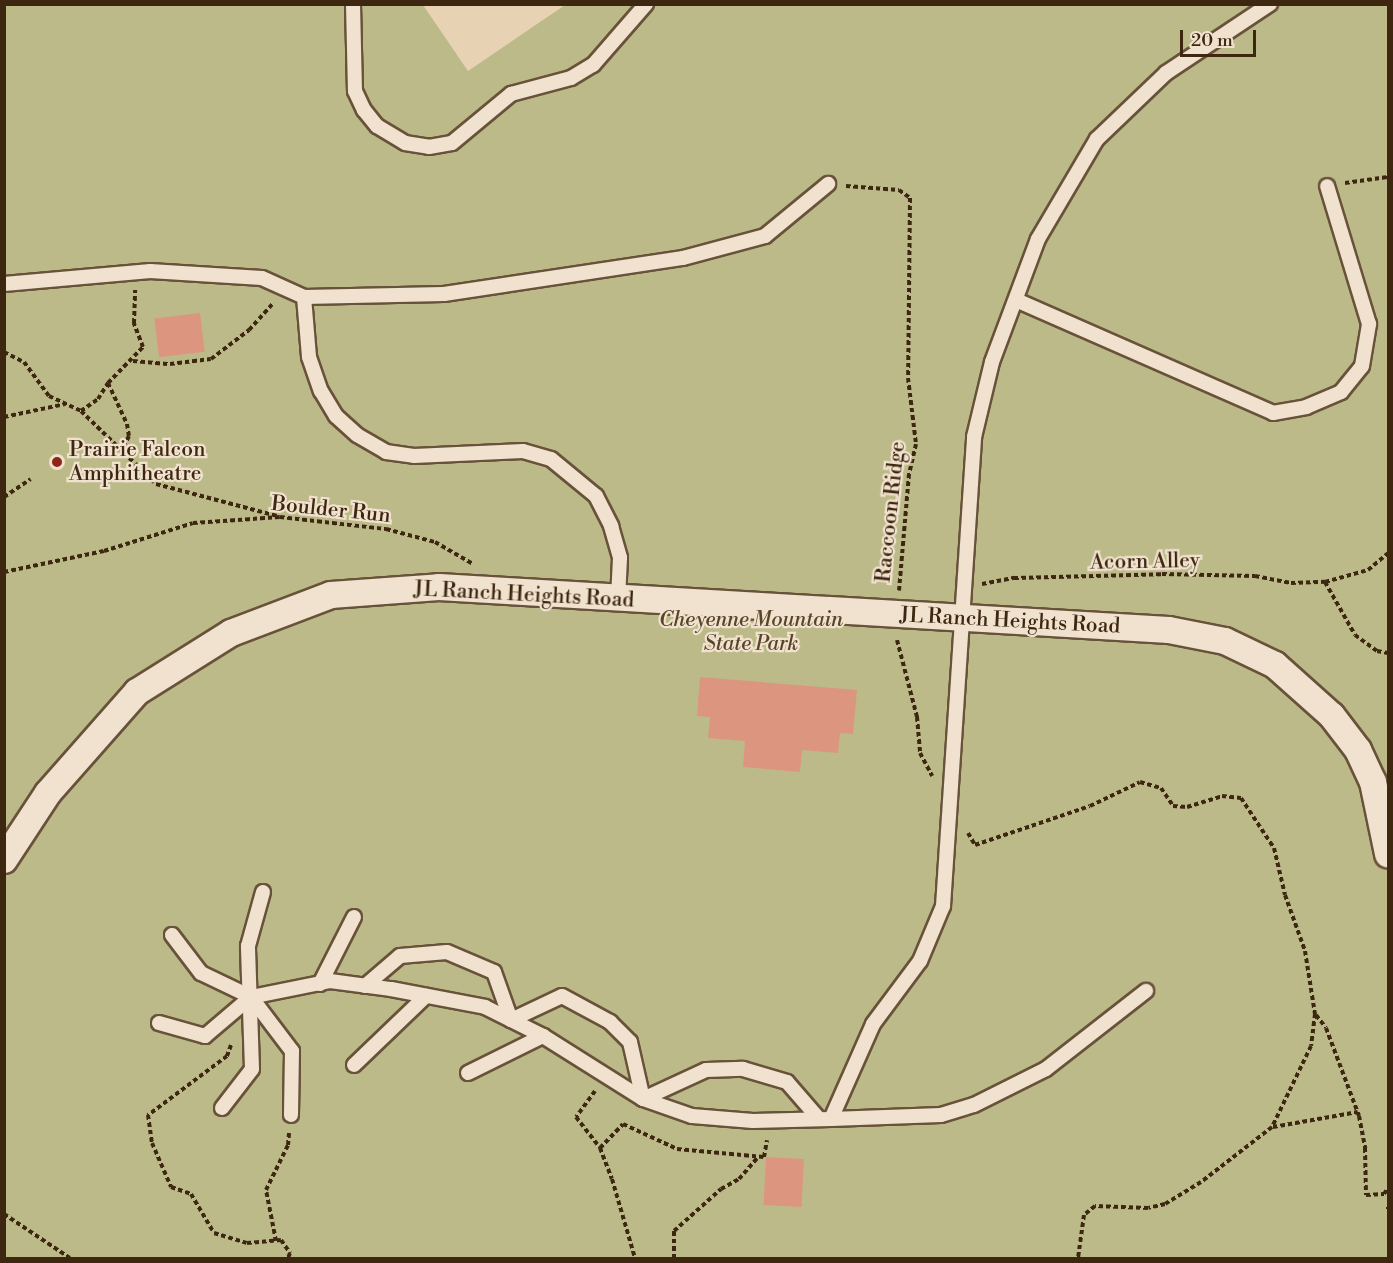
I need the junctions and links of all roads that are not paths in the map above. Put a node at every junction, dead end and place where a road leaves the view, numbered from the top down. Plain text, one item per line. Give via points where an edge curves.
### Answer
1 (352, 4) edge
2 (646, 4) edge
3 (1270, 4) edge
4 (828, 184) road end
5 (1327, 186) road end
6 (4, 284) edge
7 (304, 297) junction
8 (1016, 300) junction
9 (618, 599) junction
10 (963, 619) junction
11 (1389, 854) edge
12 (4, 860) edge
13 (263, 892) dead end
14 (354, 917) dead end
15 (172, 935) dead end
16 (320, 984) junction
17 (365, 986) junction
18 (1146, 991) dead end
19 (426, 996) junction
20 (251, 997) junction
21 (511, 1020) junction
22 (159, 1023) dead end
23 (543, 1036) junction
24 (354, 1065) dead end
25 (468, 1073) dead end
26 (643, 1099) junction
27 (222, 1108) dead end
28 (291, 1115) road end
29 (825, 1119) junction

1 - 2 lane via 355,91 364,110 377,126 405,143 429,147 452,142 511,94 571,78 593,65
3 - 8 lane via 1166,73 1097,139 1038,239
4 - 7 lane via 765,236 683,258 444,294
5 - 8 lane via 1369,324 1362,366 1341,392 1306,407 1273,413
6 - 7 lane via 135,272 221,273 262,278
7 - 9 lane via 309,357 321,392 336,416 357,435 386,452 414,456 523,451 551,459 596,496 611,526 620,558
8 - 10 lane via 992,362 974,437
9 - 10 street, JL Ranch Heights Road
9 - 12 street, JL Ranch Heights Road via 439,587 331,595 231,633 137,692 48,793
10 - 11 street, JL Ranch Heights Road via 1169,630 1225,641 1275,665 1332,716 1358,750 1373,782
10 - 29 lane via 943,906 920,961 873,1024
13 - 20 lane via 248,946
14 - 16 lane
15 - 20 lane via 201,973
16 - 17 lane
16 - 20 lane
17 - 19 lane
17 - 21 lane via 400,956 447,952 494,972
18 - 29 lane via 1046,1069 982,1102 941,1115
19 - 21 lane via 485,1007
19 - 24 lane
20 - 22 lane via 205,1036
20 - 27 lane via 252,1069
20 - 28 lane via 292,1051
21 - 23 lane
21 - 26 lane via 562,996 610,1022 630,1042
23 - 25 lane
23 - 26 lane
26 - 29 lane via 692,1116 753,1121
26 - 29 lane via 706,1070 743,1069 787,1082

